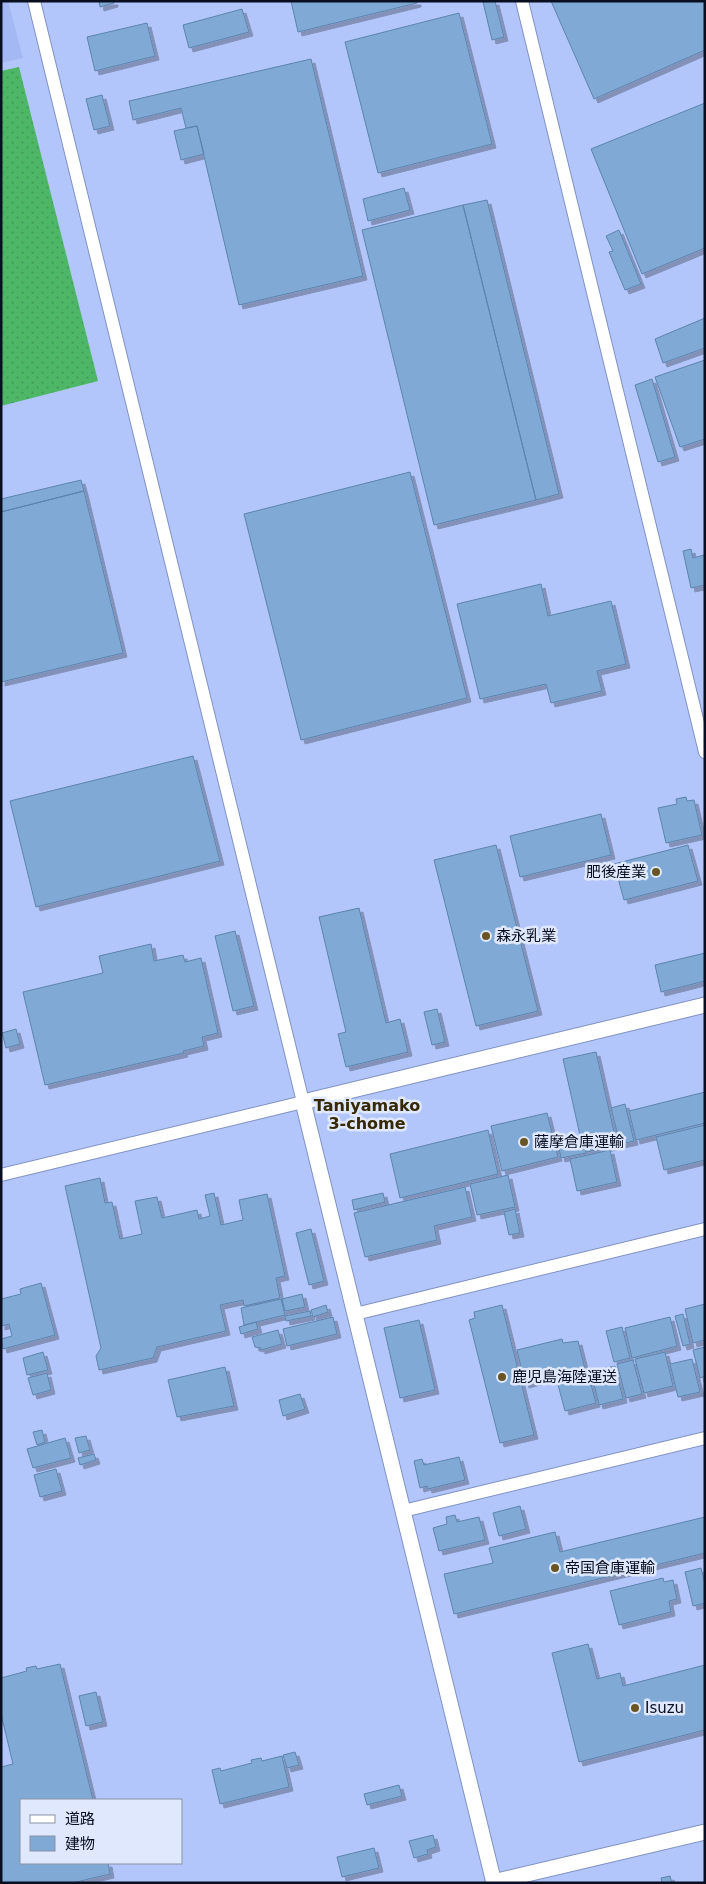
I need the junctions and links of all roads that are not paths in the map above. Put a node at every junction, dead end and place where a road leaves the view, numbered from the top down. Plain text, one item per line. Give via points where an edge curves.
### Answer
1 (34, 1) edge
2 (522, 1) edge
3 (705, 752) edge
4 (705, 1005) edge
5 (303, 1102) junction
6 (1, 1176) edge
7 (705, 1229) edge
8 (355, 1314) junction
9 (705, 1438) edge
10 (403, 1511) junction
11 (705, 1832) edge
12 (493, 1882) edge

1 - 5 street
2 - 3 street
4 - 5 street
5 - 6 street
5 - 8 street
7 - 8 street
8 - 10 street
9 - 10 street
10 - 12 street
11 - 12 street

